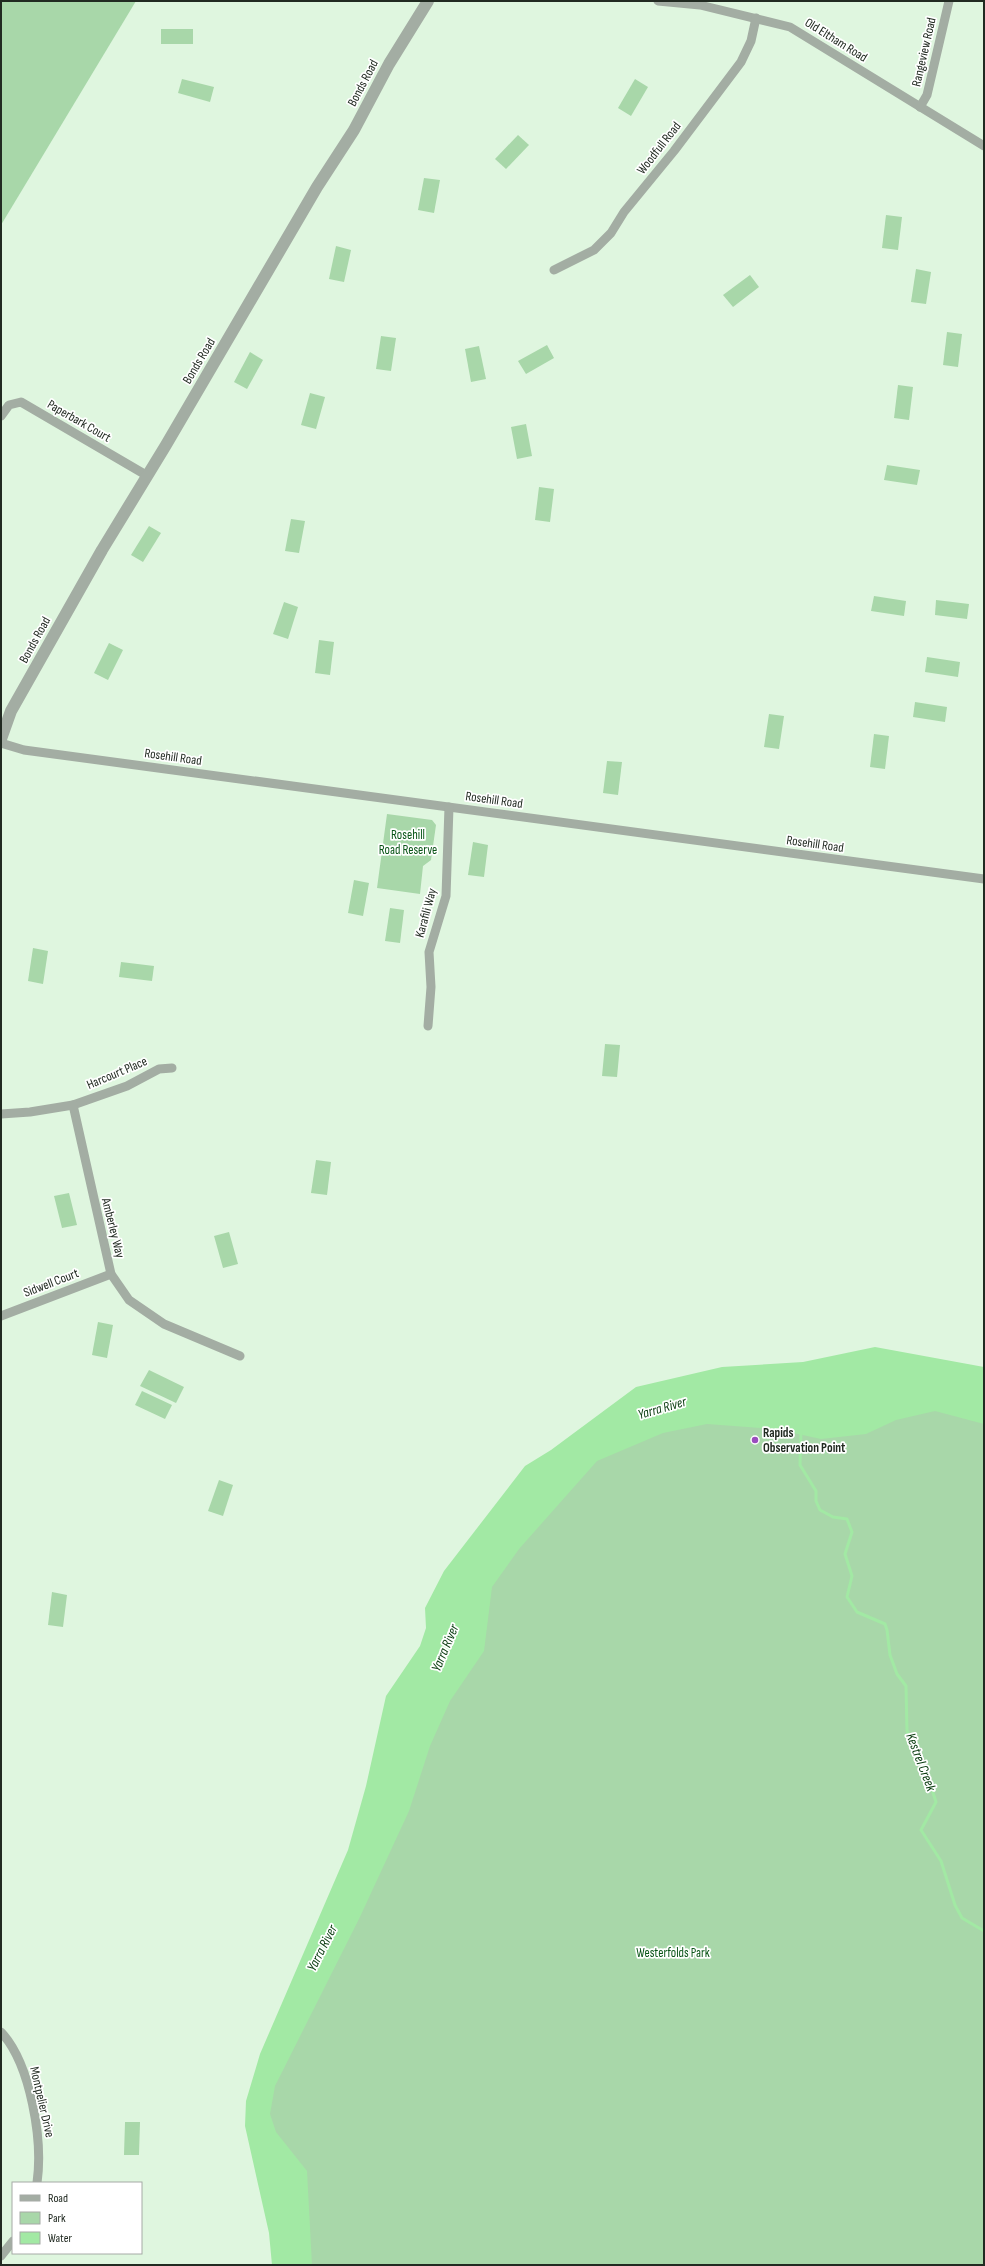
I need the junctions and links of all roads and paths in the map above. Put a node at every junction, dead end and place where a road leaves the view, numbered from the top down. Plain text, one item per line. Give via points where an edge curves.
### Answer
1 (428, 1) edge
2 (658, 1) edge
3 (949, 1) edge
4 (756, 18) junction
5 (920, 107) junction
6 (984, 146) edge
7 (554, 270) dead end
8 (1, 416) edge
9 (146, 475) junction
10 (1, 739) edge
11 (1, 743) edge
12 (449, 807) junction
13 (984, 879) edge
14 (428, 1026) dead end
15 (172, 1068) dead end
16 (73, 1105) junction
17 (1, 1114) edge
18 (111, 1274) junction
19 (1, 1316) edge
20 (240, 1356) dead end
21 (1, 2032) edge
22 (37, 2182) edge
23 (12, 2242) edge
24 (1, 2256) edge

1 - 9 street, Bonds Road via 386,70 354,130 317,187
2 - 4 street, Old Eltham Road via 700,5
3 - 5 street, Rangeview Road via 927,95
4 - 5 street, Old Eltham Road via 790,27
4 - 7 street, Woodfull Road via 751,41 741,62 624,212 611,233 594,250
5 - 6 street, Old Eltham Road
8 - 9 street, Paperbark Court via 9,405 21,402
9 - 10 street, Bonds Road via 11,711
11 - 12 street, Rosehill Road via 24,750
12 - 13 street, Rosehill Road
12 - 14 street, Karafili Way via 446,896 429,952 431,987
15 - 16 street, Harcourt Place via 159,1069 127,1086
16 - 17 street
16 - 18 street, Amberley Way
18 - 19 street, Sidwell Court
18 - 20 street, Amberley Way via 129,1300 164,1324
21 - 22 street, Montpelier Drive via 20,2064 31,2102 39,2142
23 - 24 street

